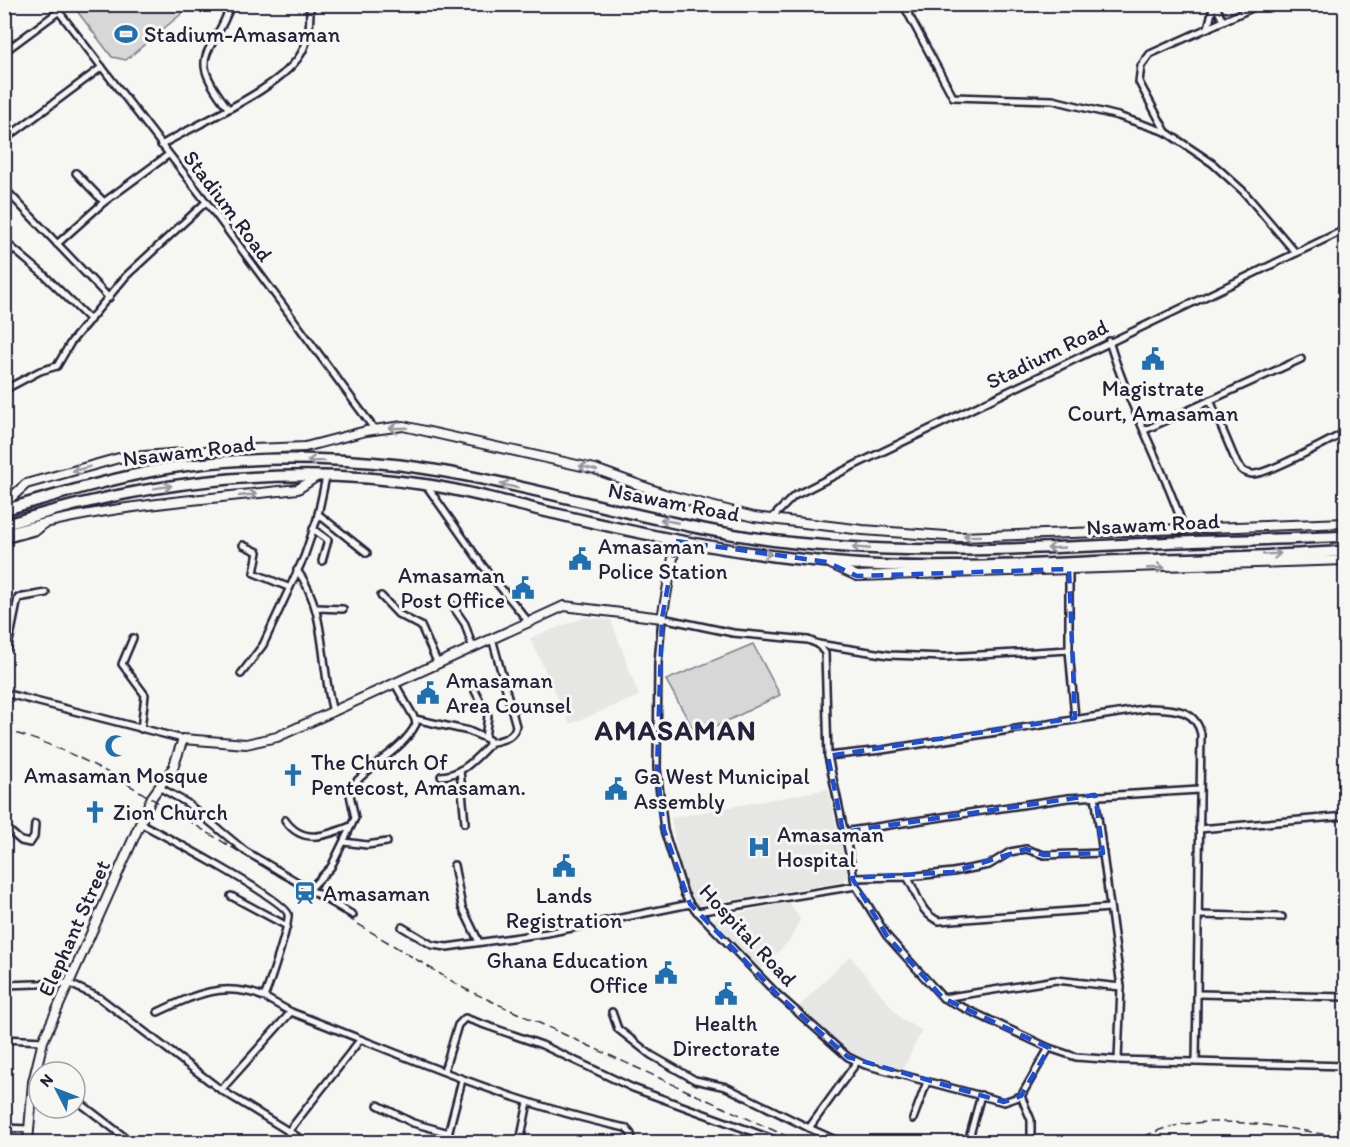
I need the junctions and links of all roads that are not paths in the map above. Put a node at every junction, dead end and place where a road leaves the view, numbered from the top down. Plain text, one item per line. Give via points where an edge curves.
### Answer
1 (53, 4) edge
2 (231, 4) edge
3 (310, 4) edge
4 (903, 4) edge
5 (1215, 4) edge
6 (1261, 4) edge
7 (58, 12) junction
8 (1223, 21) junction
9 (1208, 28) junction
10 (4, 52) edge
11 (102, 67) junction
12 (228, 108) junction
13 (1166, 132) junction
14 (4, 140) edge
15 (161, 146) junction
16 (168, 155) junction
17 (75, 173) dead end
18 (4, 188) edge
19 (104, 202) junction
20 (206, 202) junction
21 (1346, 229) edge
22 (4, 241) edge
23 (57, 244) junction
24 (1296, 253) junction
25 (109, 298) junction
26 (90, 320) junction
27 (1109, 341) junction
28 (1301, 359) dead end
29 (4, 390) edge
30 (1210, 400) junction
31 (375, 430) junction
32 (1145, 430) junction
33 (1346, 432) edge
34 (315, 477) junction
35 (326, 477) junction
36 (426, 485) junction
37 (4, 504) edge
38 (4, 510) edge
39 (318, 514) junction
40 (771, 519) junction
41 (48, 522) junction
42 (1346, 523) edge
43 (4, 525) edge
44 (313, 529) junction
45 (1184, 529) junction
46 (4, 534) edge
47 (1346, 536) edge
48 (4, 540) edge
49 (676, 541) junction
50 (243, 545) dead end
51 (1346, 551) edge
52 (367, 553) dead end
53 (1346, 560) edge
54 (322, 561) dead end
55 (827, 562) junction
56 (1068, 569) junction
57 (297, 570) junction
58 (288, 587) junction
59 (46, 593) dead end
60 (381, 596) dead end
61 (452, 605) dead end
62 (317, 608) junction
63 (343, 609) dead end
64 (662, 618) junction
65 (528, 621) junction
66 (491, 637) junction
67 (133, 638) dead end
68 (818, 644) junction
69 (472, 646) junction
70 (1069, 650) junction
71 (4, 651) edge
72 (437, 662) junction
73 (241, 674) dead end
74 (394, 682) junction
75 (475, 692) dead end
76 (4, 693) edge
77 (333, 712) junction
78 (1075, 718) junction
79 (415, 719) junction
80 (141, 729) junction
81 (183, 739) junction
82 (487, 740) junction
83 (828, 756) junction
84 (460, 770) junction
85 (441, 776) dead end
86 (159, 787) junction
87 (1199, 790) junction
88 (1095, 795) junction
89 (1346, 816) edge
90 (285, 820) dead end
91 (140, 823) junction
92 (465, 823) dead end
93 (35, 824) dead end
94 (4, 826) edge
95 (351, 826) junction
96 (1199, 830) junction
97 (843, 832) junction
98 (344, 842) junction
99 (387, 842) dead end
100 (1103, 852) junction
101 (454, 864) dead end
102 (907, 877) junction
103 (854, 878) junction
104 (856, 886) junction
105 (309, 890) junction
106 (231, 896) dead end
107 (690, 904) junction
108 (1110, 908) junction
109 (697, 912) junction
110 (353, 915) dead end
111 (1199, 915) junction
112 (1282, 917) dead end
113 (287, 926) junction
114 (402, 927) dead end
115 (479, 942) junction
116 (68, 983) junction
117 (4, 985) edge
118 (1121, 987) junction
119 (1198, 994) junction
120 (264, 997) junction
121 (1346, 997) edge
122 (943, 998) junction
123 (158, 1012) dead end
124 (291, 1012) junction
125 (612, 1012) dead end
126 (4, 1039) edge
127 (360, 1040) junction
128 (43, 1041) junction
129 (1049, 1048) junction
130 (1118, 1060) junction
131 (857, 1062) junction
132 (1196, 1062) junction
133 (1346, 1066) edge
134 (444, 1071) junction
135 (462, 1080) junction
136 (927, 1082) junction
137 (221, 1090) junction
138 (981, 1095) junction
139 (1021, 1096) junction
140 (528, 1102) junction
141 (378, 1105) dead end
142 (87, 1108) edge
143 (913, 1119) dead end
144 (4, 1128) edge
145 (809, 1128) junction
146 (28, 1129) junction
147 (288, 1132) junction
148 (449, 1132) junction
149 (28, 1143) edge
150 (131, 1143) edge
151 (306, 1143) edge
152 (446, 1143) edge
153 (520, 1143) edge
154 (632, 1143) edge
155 (781, 1143) edge
156 (840, 1143) edge
157 (968, 1143) edge
158 (1031, 1143) edge

1 - 7 street, Stadium Road
2 - 12 street via 203,64 214,91
3 - 12 street via 307,41 296,63
4 - 13 street via 953,97 1053,100
5 - 8 street
5 - 9 street
6 - 8 street
7 - 10 street
7 - 11 street, Stadium Road
8 - 9 street
9 - 13 street via 1150,54 1141,66 1139,82
11 - 14 street
11 - 15 street, Stadium Road
12 - 15 street
13 - 24 street via 1212,163 1243,191
15 - 16 street, Stadium Road
16 - 19 street
16 - 20 street, Stadium Road
17 - 19 street
18 - 23 street
19 - 23 street
20 - 25 street via 143,258
20 - 31 street, Stadium Road
21 - 24 street, Stadium Road
22 - 26 street
23 - 25 street
24 - 27 street, Stadium Road
25 - 26 street
26 - 29 street via 70,342 57,366
27 - 32 street
27 - 40 street, Stadium Road via 794,496
28 - 30 street
30 - 32 street
30 - 33 street via 1243,472 1254,474 1269,469
31 -> 37 main road via 305,447 119,458 26,484
40 -> 31 main road via 484,444 403,426
32 - 45 street
34 - 35 highway, Nsawam Road
41 -> 34 main road via 145,505 298,489
43 -> 34 highway, Nsawam Road via 53,509 168,486 237,478
35 - 36 highway, Nsawam Road
35 - 39 street
36 - 49 highway, Nsawam Road
36 - 65 street
47 -> 38 highway, Nsawam Road via 982,550 882,550 726,533 484,480 344,461 232,462 172,468 102,482
39 - 44 street
39 - 52 street
45 -> 40 main road via 960,537
41 - 46 main road
41 - 48 street via 37,531
42 - 45 main road
44 - 54 street via 329,543
44 - 57 street
49 -> 55 highway, Nsawam Road
49 - 64 main road, Hospital Road
50 - 58 street via 258,552 254,573
55 -> 51 highway, Nsawam Road via 1001,565
56 -> 53 main road
55 - 56 main road via 857,576
56 - 70 street
57 - 58 street
57 - 62 street
58 - 73 street via 263,645
59 - 71 street via 18,598
60 - 72 street via 398,614 421,626
61 - 69 street via 465,624
62 - 63 street
62 - 77 street via 325,680
64 - 65 main road via 564,606
64 - 68 street via 733,633
64 - 107 street, Hospital Road via 657,768 664,830
65 - 66 main road
66 - 69 main road
66 - 82 street via 516,726 508,737
67 - 80 street via 122,664 146,695
68 - 70 street via 889,655 945,657
68 - 83 street via 825,653
69 - 72 main road
70 - 78 street
72 - 74 main road
74 - 77 main road
74 - 79 street
75 - 82 street via 488,716
76 - 80 street
77 - 81 main road via 260,743
78 - 83 street
78 - 87 street via 1150,708 1192,715 1201,734
79 - 82 street via 469,731
79 - 95 street via 413,729 350,790 355,818
80 - 81 street
81 - 86 main road, Elephant Street via 179,756
82 - 84 street via 474,762
83 - 97 street
84 - 85 street
84 - 92 street
86 - 91 main road, Elephant Street
86 - 105 street via 187,803 245,851
87 - 88 street
87 - 96 street
88 - 97 street
88 - 100 street
89 - 96 street
90 - 95 street via 298,834 310,837 323,837
91 - 113 street via 263,891 284,907
91 - 116 main road, Elephant Street
93 - 94 street via 30,843 21,842
95 - 98 street
96 - 111 street
97 - 103 street
98 - 99 street
98 - 105 street via 331,867
100 - 102 street via 1044,855 1026,849 1010,852 989,865
100 - 108 street
101 - 115 street via 462,907
102 - 103 street
102 - 108 street via 929,917 939,921
103 - 104 street
104 - 109 street
104 - 122 street via 887,936
105 - 110 street
106 - 113 street
107 - 109 street, Hospital Road
107 - 115 street
108 - 118 street
109 - 131 street, Hospital Road via 815,1029
111 - 112 street
111 - 119 street
113 - 120 street
114 - 115 street via 440,948
116 - 117 street
116 - 128 main road, Elephant Street
116 - 137 street via 100,998
118 - 122 street via 1056,980
118 - 130 street
119 - 121 street
119 - 132 street
120 - 123 street via 244,989 222,989
120 - 124 street
122 - 129 street
124 - 127 street
124 - 137 street
125 - 145 street via 618,1029 651,1055 695,1080 726,1087
126 - 128 street
127 - 134 street
127 - 147 street
128 - 146 main road, Elephant Street
129 - 130 street via 1076,1057
129 - 139 street
130 - 132 street
131 - 136 street, Hospital Road
131 - 145 street
132 - 133 street
134 - 135 street
134 - 155 street via 458,1025 465,1018 542,1045 643,1092
135 - 140 street
135 - 148 street
136 - 138 street, Hospital Road
136 - 143 street
137 - 147 street
138 - 139 street, Hospital Road via 1004,1102
138 - 157 street
139 - 158 street via 1031,1120
140 - 153 street
140 - 154 street via 626,1128
141 - 148 street via 413,1123
142 - 150 street
144 - 146 street
145 - 156 street
146 - 149 main road, Elephant Street
147 - 151 street
148 - 152 street

